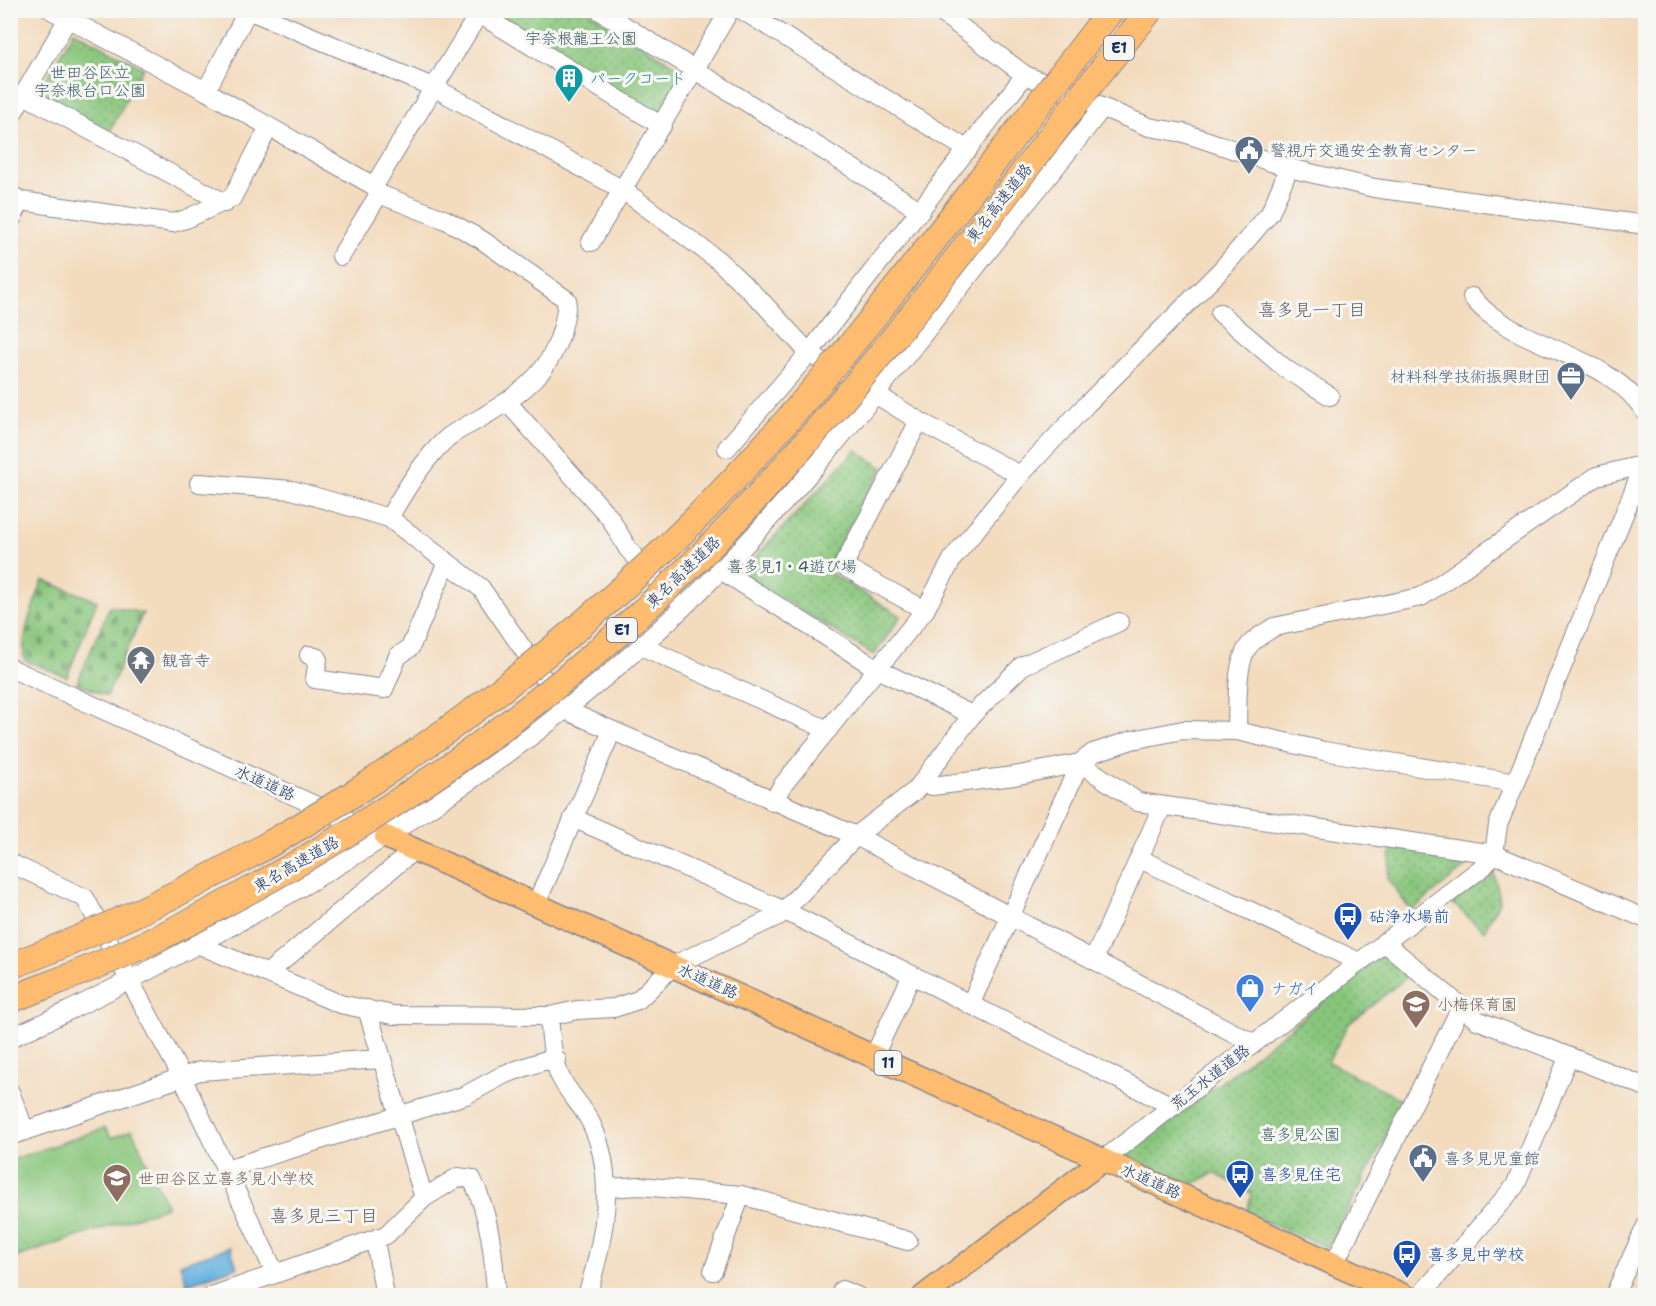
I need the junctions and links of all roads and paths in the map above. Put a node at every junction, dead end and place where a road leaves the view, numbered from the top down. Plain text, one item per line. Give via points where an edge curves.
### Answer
1 (51, 10) edge
2 (599, 10) edge
3 (730, 10) edge
4 (742, 10) edge
5 (938, 10) edge
6 (1111, 10) edge
7 (1150, 10) edge
8 (248, 11) edge
9 (478, 12) edge
10 (71, 15) edge
11 (695, 70) junction
12 (1025, 75) junction
13 (435, 88) junction
14 (206, 91) junction
15 (24, 96) junction
16 (1102, 108) junction
17 (10, 118) edge
18 (662, 126) junction
19 (269, 127) junction
20 (968, 150) junction
21 (1289, 168) junction
22 (377, 190) junction
23 (623, 190) junction
24 (16, 197) edge
25 (225, 203) junction
26 (921, 211) junction
27 (10, 222) edge
28 (1646, 225) edge
29 (591, 242) dead end
30 (341, 256) dead end
31 (1472, 297) dead end
32 (1220, 313) dead end
33 (809, 353) junction
34 (876, 395) junction
35 (1330, 396) dead end
36 (507, 402) junction
37 (1646, 413) edge
38 (919, 421) junction
39 (727, 448) dead end
40 (1645, 465) edge
41 (1020, 475) junction
42 (199, 483) dead end
43 (389, 518) junction
44 (447, 562) junction
45 (719, 569) junction
46 (683, 607) junction
47 (925, 610) junction
48 (1119, 622) dead end
49 (641, 646) junction
50 (309, 655) dead end
51 (10, 668) edge
52 (879, 670) junction
53 (565, 710) junction
54 (972, 715) junction
55 (828, 730) junction
56 (1237, 730) junction
57 (612, 731) junction
58 (1080, 762) junction
59 (922, 783) junction
60 (1516, 783) junction
61 (773, 802) junction
62 (1162, 807) junction
63 (573, 819) junction
64 (856, 836) junction
65 (386, 837) junction
66 (415, 849) junction
67 (1494, 854) junction
68 (1140, 859) junction
69 (10, 863) edge
70 (536, 904) junction
71 (785, 911) junction
72 (1011, 918) junction
73 (1646, 919) edge
74 (1384, 942) junction
75 (198, 944) junction
76 (1094, 959) junction
77 (1359, 962) junction
78 (674, 965) junction
79 (10, 966) edge
80 (268, 973) junction
81 (912, 975) junction
82 (132, 981) junction
83 (10, 1000) edge
84 (970, 1005) junction
85 (1461, 1007) junction
86 (367, 1009) junction
87 (550, 1016) junction
88 (10, 1038) edge
89 (1253, 1044) junction
90 (874, 1056) junction
91 (1568, 1058) junction
92 (381, 1059) junction
93 (557, 1060) junction
94 (182, 1077) junction
95 (1646, 1087) edge
96 (10, 1092) edge
97 (1172, 1106) junction
98 (399, 1114) junction
99 (18, 1133) edge
100 (1103, 1160) junction
101 (226, 1168) junction
102 (607, 1188) junction
103 (741, 1195) junction
104 (424, 1198) junction
105 (1646, 1226) edge
106 (375, 1240) junction
107 (908, 1241) dead end
108 (1334, 1263) junction
109 (712, 1271) dead end
110 (275, 1273) junction
111 (212, 1296) edge
112 (385, 1296) edge
113 (496, 1296) edge
114 (586, 1296) edge
115 (924, 1296) edge
116 (1405, 1296) edge
117 (1420, 1296) edge
118 (1614, 1296) edge

1 - 10 street
2 - 11 street
3 - 11 street
4 - 20 street
5 - 12 street
6 - 79 highway, 東名高速道路 / E1, bridge via 823,378 690,522 600,608 481,705 398,764 291,831 120,922
7 - 83 highway, 東名高速道路 / E1, bridge via 849,392 722,534 622,630 445,770 308,859 147,944
8 - 13 street
8 - 14 street
9 - 13 street
9 - 18 street
10 - 14 street
10 - 15 street
11 - 18 street
11 - 26 street
12 - 16 street
12 - 20 street
13 - 22 street
13 - 23 street
14 - 19 street
15 - 17 street
15 - 25 street
16 - 21 street via 1149,127 1184,133
16 - 34 street
18 - 23 street
19 - 22 street
19 - 25 street via 232,198
20 - 26 street
21 - 28 street via 1374,188
21 - 41 street via 1270,213 1222,269
22 - 30 street
22 - 36 street via 482,240 567,300 551,361
23 - 29 street
23 - 33 street via 719,261
24 - 25 street via 173,223
24 - 27 street
26 - 33 street
31 - 37 street via 1491,316 1601,370 1634,396
32 - 35 street via 1287,370
33 - 34 street
33 - 39 street
34 - 38 street
34 - 45 street via 804,481
36 - 43 street via 446,439
36 - 46 street via 610,518 628,549
38 - 41 street
38 - 47 street via 843,566
40 - 56 street via 1598,476 1421,597 1274,627 1260,636 1247,648 1240,666
40 - 60 street
41 - 47 street via 953,558
42 - 43 street via 292,490
43 - 44 street
44 - 50 street via 410,648 398,656 384,688 315,679 318,658
44 - 53 street via 482,588
45 - 46 street
45 - 52 street
46 - 49 street
47 - 52 street
48 - 54 street via 1022,666
49 - 53 street
49 - 55 street
51 - 65 street, 水道道路
52 - 54 street
52 - 55 street
53 - 57 street
53 - 65 street
54 - 59 street
55 - 61 street
56 - 58 street via 1183,730 1142,738 1093,753
56 - 60 street via 1324,751
57 - 61 street
57 - 63 street
58 - 59 street via 969,782 932,786
58 - 62 street via 1138,802
58 - 72 street
59 - 64 street
60 - 67 street via 1498,825
61 - 64 street
62 - 67 street
62 - 68 street
63 - 70 street
63 - 71 street
64 - 71 street
64 - 72 street
65 - 66 main road, 水道道路 / 11
65 - 75 street
66 - 70 main road, 水道道路 / 11
66 - 80 street
67 - 73 street
67 - 74 street, 荒玉水道道路 via 1485,866
68 - 76 street
68 - 77 street
69 - 82 street via 85,898
70 - 78 main road, 水道道路 / 11
71 - 78 street
71 - 81 street
72 - 76 street
72 - 84 street
74 - 77 street, 荒玉水道道路
74 - 85 street
75 - 80 street
75 - 82 street
76 - 89 street
77 - 89 street, 荒玉水道道路
78 - 87 street via 638,1000 614,1008
78 - 90 main road, 水道道路 / 11
80 - 86 street via 340,1004
81 - 84 street
81 - 90 street
82 - 88 street
82 - 94 street
84 - 97 street
85 - 91 street via 1477,1020
85 - 108 street
86 - 87 street via 393,1015
86 - 92 street
87 - 93 street
89 - 97 street, 荒玉水道道路
90 - 100 main road, 水道道路 / 11
91 - 95 street
91 - 117 street via 1515,1186
92 - 94 street via 208,1071
92 - 98 street
93 - 98 street via 505,1074 466,1095
93 - 102 street via 560,1074 590,1121 602,1156
94 - 99 street
94 - 101 street
96 - 99 street
97 - 100 street, 荒玉水道道路
98 - 101 street via 262,1160
98 - 104 street
100 - 108 main road, 水道道路 / 11
100 - 115 main road, 荒玉水道道路
101 - 110 street
102 - 103 street via 640,1186
102 - 114 street via 600,1252
103 - 107 street
103 - 109 street
104 - 106 street via 386,1235
104 - 113 street via 458,1177 472,1179 486,1216
105 - 118 street
106 - 110 street
106 - 112 street
108 - 116 main road, 水道道路 / 11
110 - 111 street

